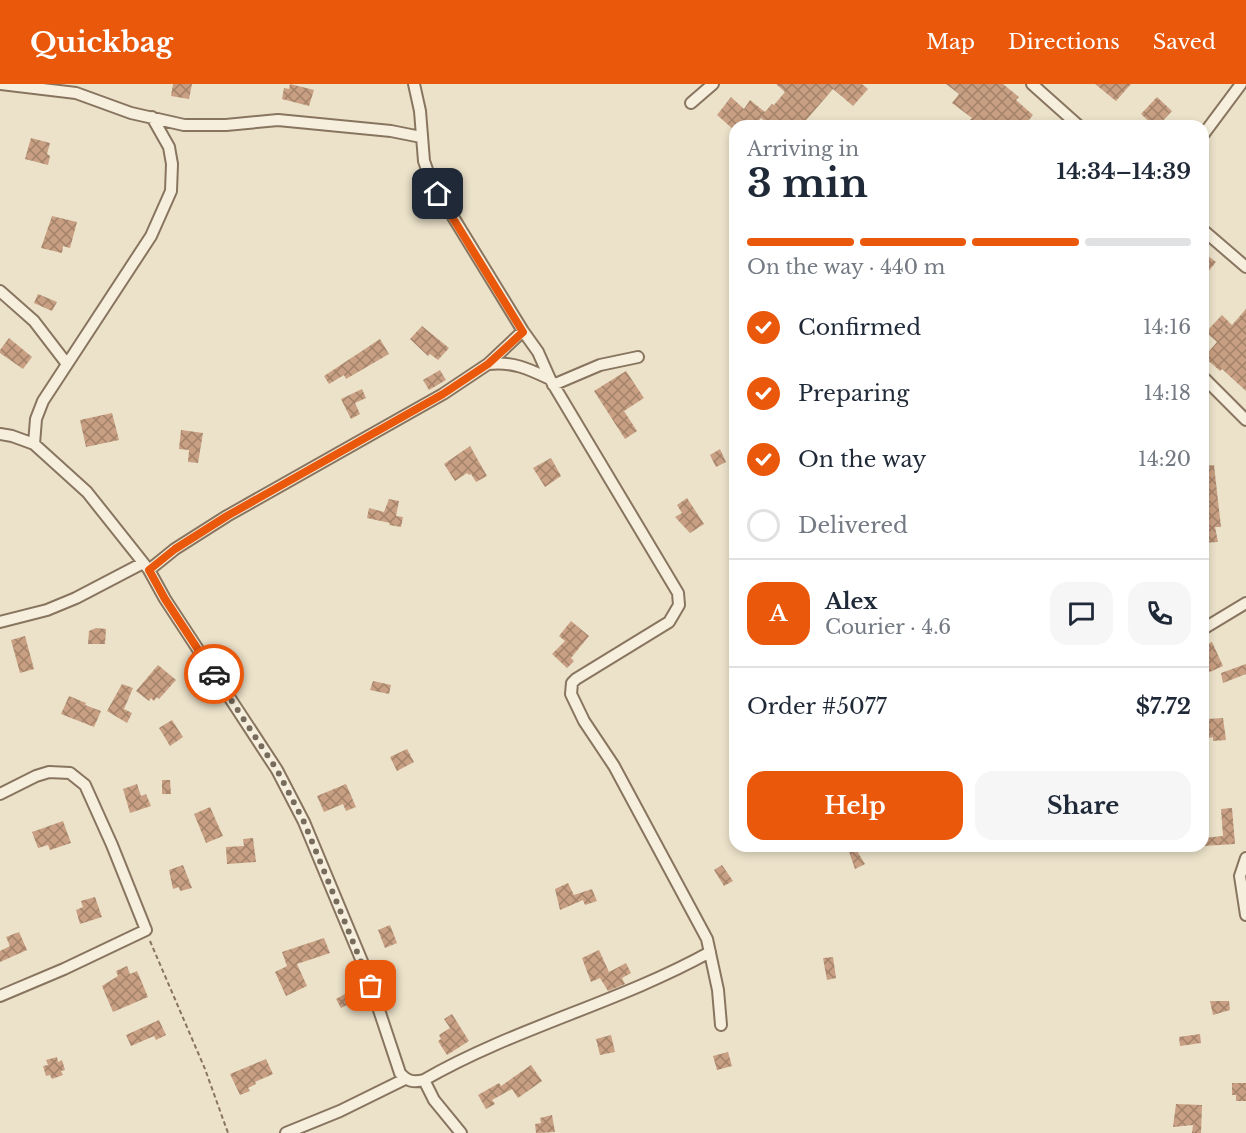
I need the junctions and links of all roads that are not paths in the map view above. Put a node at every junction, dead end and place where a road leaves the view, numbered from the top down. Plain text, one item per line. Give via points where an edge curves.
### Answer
1 (1, 84) edge
2 (414, 84) edge
3 (713, 84) edge
4 (1032, 84) edge
5 (1241, 84) edge
6 (691, 103) dead end
7 (152, 117) junction
8 (1072, 120) edge
9 (1209, 127) edge
10 (421, 137) junction
11 (1209, 235) edge
12 (1246, 267) edge
13 (0, 291) edge
14 (523, 332) junction
15 (638, 357) dead end
16 (67, 364) junction
17 (488, 364) junction
18 (551, 382) junction
19 (1209, 383) edge
20 (1246, 420) edge
21 (0, 434) edge
22 (34, 444) junction
23 (146, 566) junction
24 (1246, 603) edge
25 (0, 622) edge
26 (1209, 625) edge
27 (0, 794) edge
28 (1246, 858) edge
29 (1246, 915) edge
30 (710, 952) junction
31 (0, 996) edge
32 (721, 1025) dead end
33 (405, 1079) junction
34 (424, 1080) junction
35 (286, 1133) edge
36 (460, 1133) edge

1 - 7 street via 76,93
2 - 10 street
3 - 6 street
4 - 8 street
5 - 9 street
7 - 10 street via 215,125 278,120
7 - 16 street via 169,147 171,191 151,236
10 - 14 street via 431,181
11 - 12 street
13 - 16 street via 34,321
14 - 17 street
14 - 18 street via 538,351
15 - 18 street via 600,364
16 - 22 street via 43,401 36,419
17 - 18 street via 517,364
17 - 23 street
18 - 30 street via 678,593 679,605 669,622 576,679 571,694 614,766 707,939
19 - 20 street
21 - 22 street
22 - 23 street via 87,492
23 - 25 street via 47,610
23 - 33 street via 277,770 304,822 366,971
24 - 26 street
27 - 31 street via 49,772 70,773 85,785 146,930
28 - 29 street via 1240,876
30 - 32 street
30 - 34 street via 667,974 478,1051
33 - 34 street
33 - 35 street
34 - 36 street

